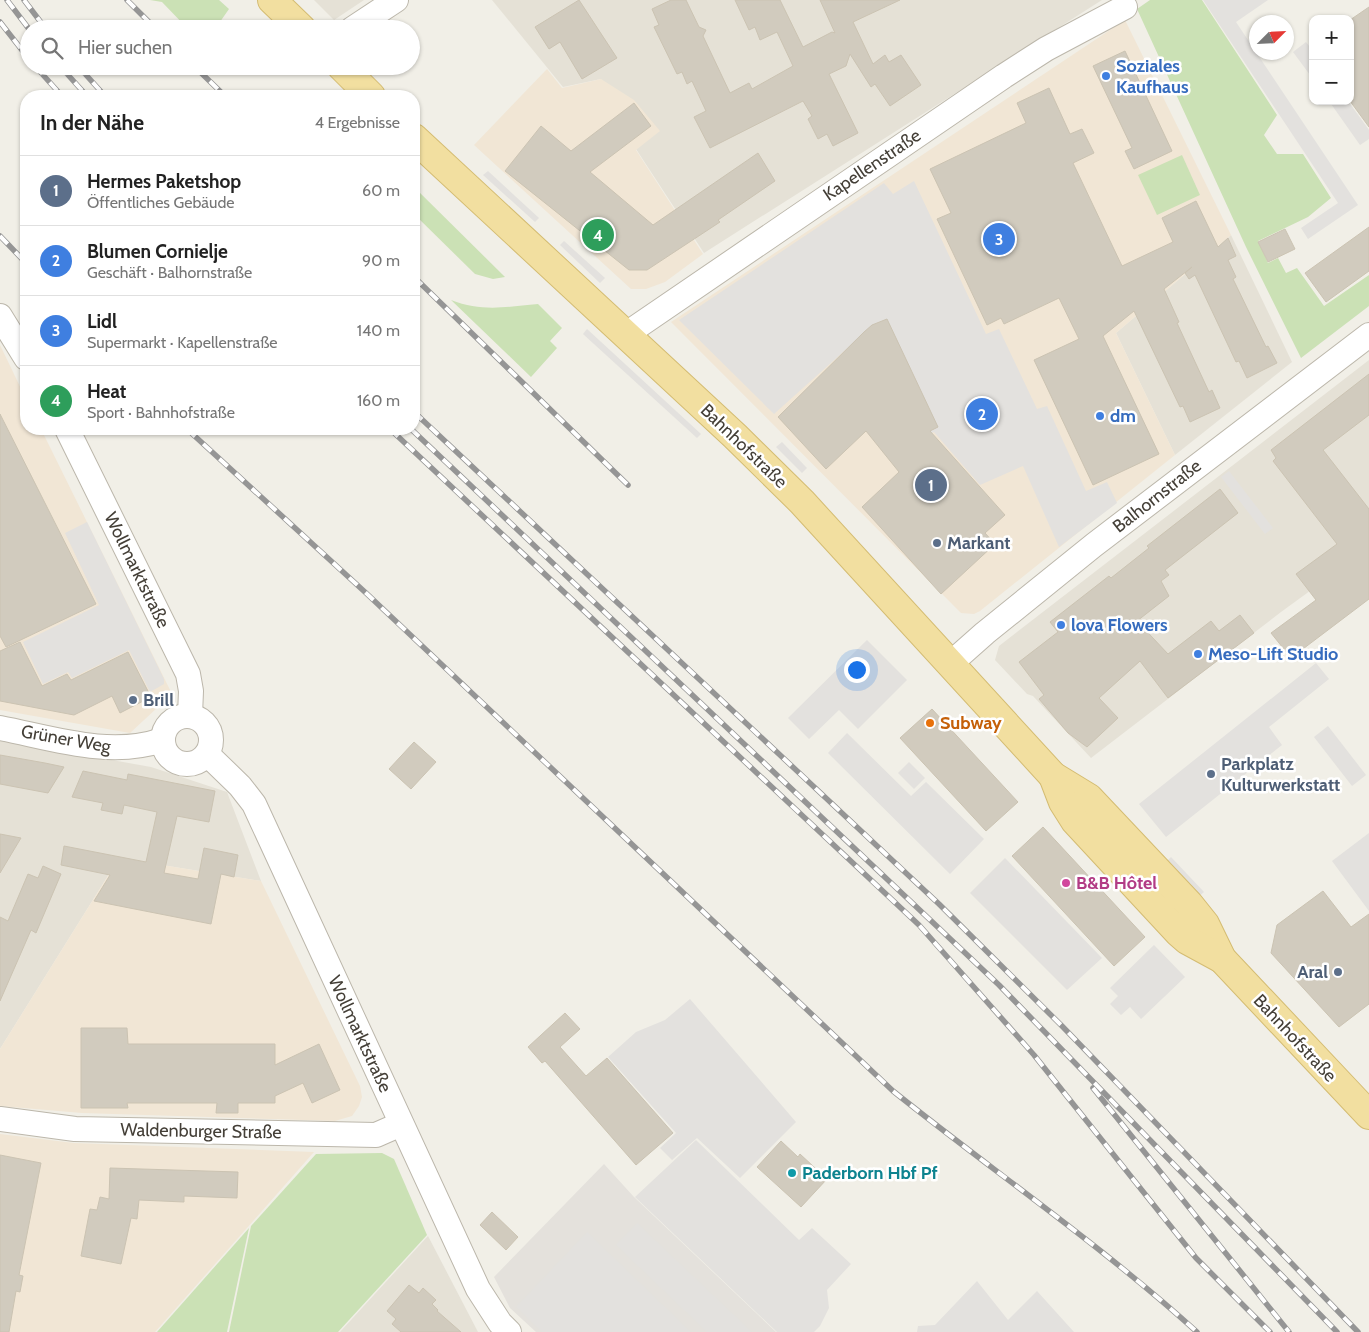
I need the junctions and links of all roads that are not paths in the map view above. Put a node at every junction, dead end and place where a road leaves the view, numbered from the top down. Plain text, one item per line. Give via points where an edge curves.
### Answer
1 (272, 0) edge
2 (396, 0) edge
3 (1125, 7) dead end
4 (293, 20) edge
5 (366, 20) edge
6 (350, 75) edge
7 (365, 90) edge
8 (420, 144) edge
9 (0, 316) edge
10 (625, 335) junction
11 (1369, 335) edge
12 (20, 348) edge
13 (70, 435) edge
14 (950, 664) junction
15 (190, 715) junction
16 (0, 728) edge
17 (162, 740) junction
18 (207, 754) junction
19 (1369, 1115) edge
20 (0, 1119) edge
21 (401, 1124) junction
22 (500, 1329) edge

1 - 4 main road
2 - 5 street
3 - 10 street, Kapellenstraße via 1046,49 1004,76
6 - 7 main road
8 - 10 main road, Bahnhofstraße
9 - 12 street
10 - 14 main road, Bahnhofstraße via 802,502
11 - 14 street, Balhornstraße via 1109,533
13 - 15 street, Wollmarktstraße via 188,674
14 - 19 main road, Bahnhofstraße via 1053,776 1089,798 1189,904 1205,924 1222,959
15 - 17 street via 170,721
15 - 18 street via 202,720 210,730 212,742
16 - 17 street, Grüner Weg via 112,749 142,747
17 - 18 street via 165,752 174,761 185,765 198,762
18 - 21 street, Wollmarktstraße via 254,804
20 - 21 street, Waldenburger Straße via 75,1128 376,1135
21 - 22 street, Wollmarktstraße

